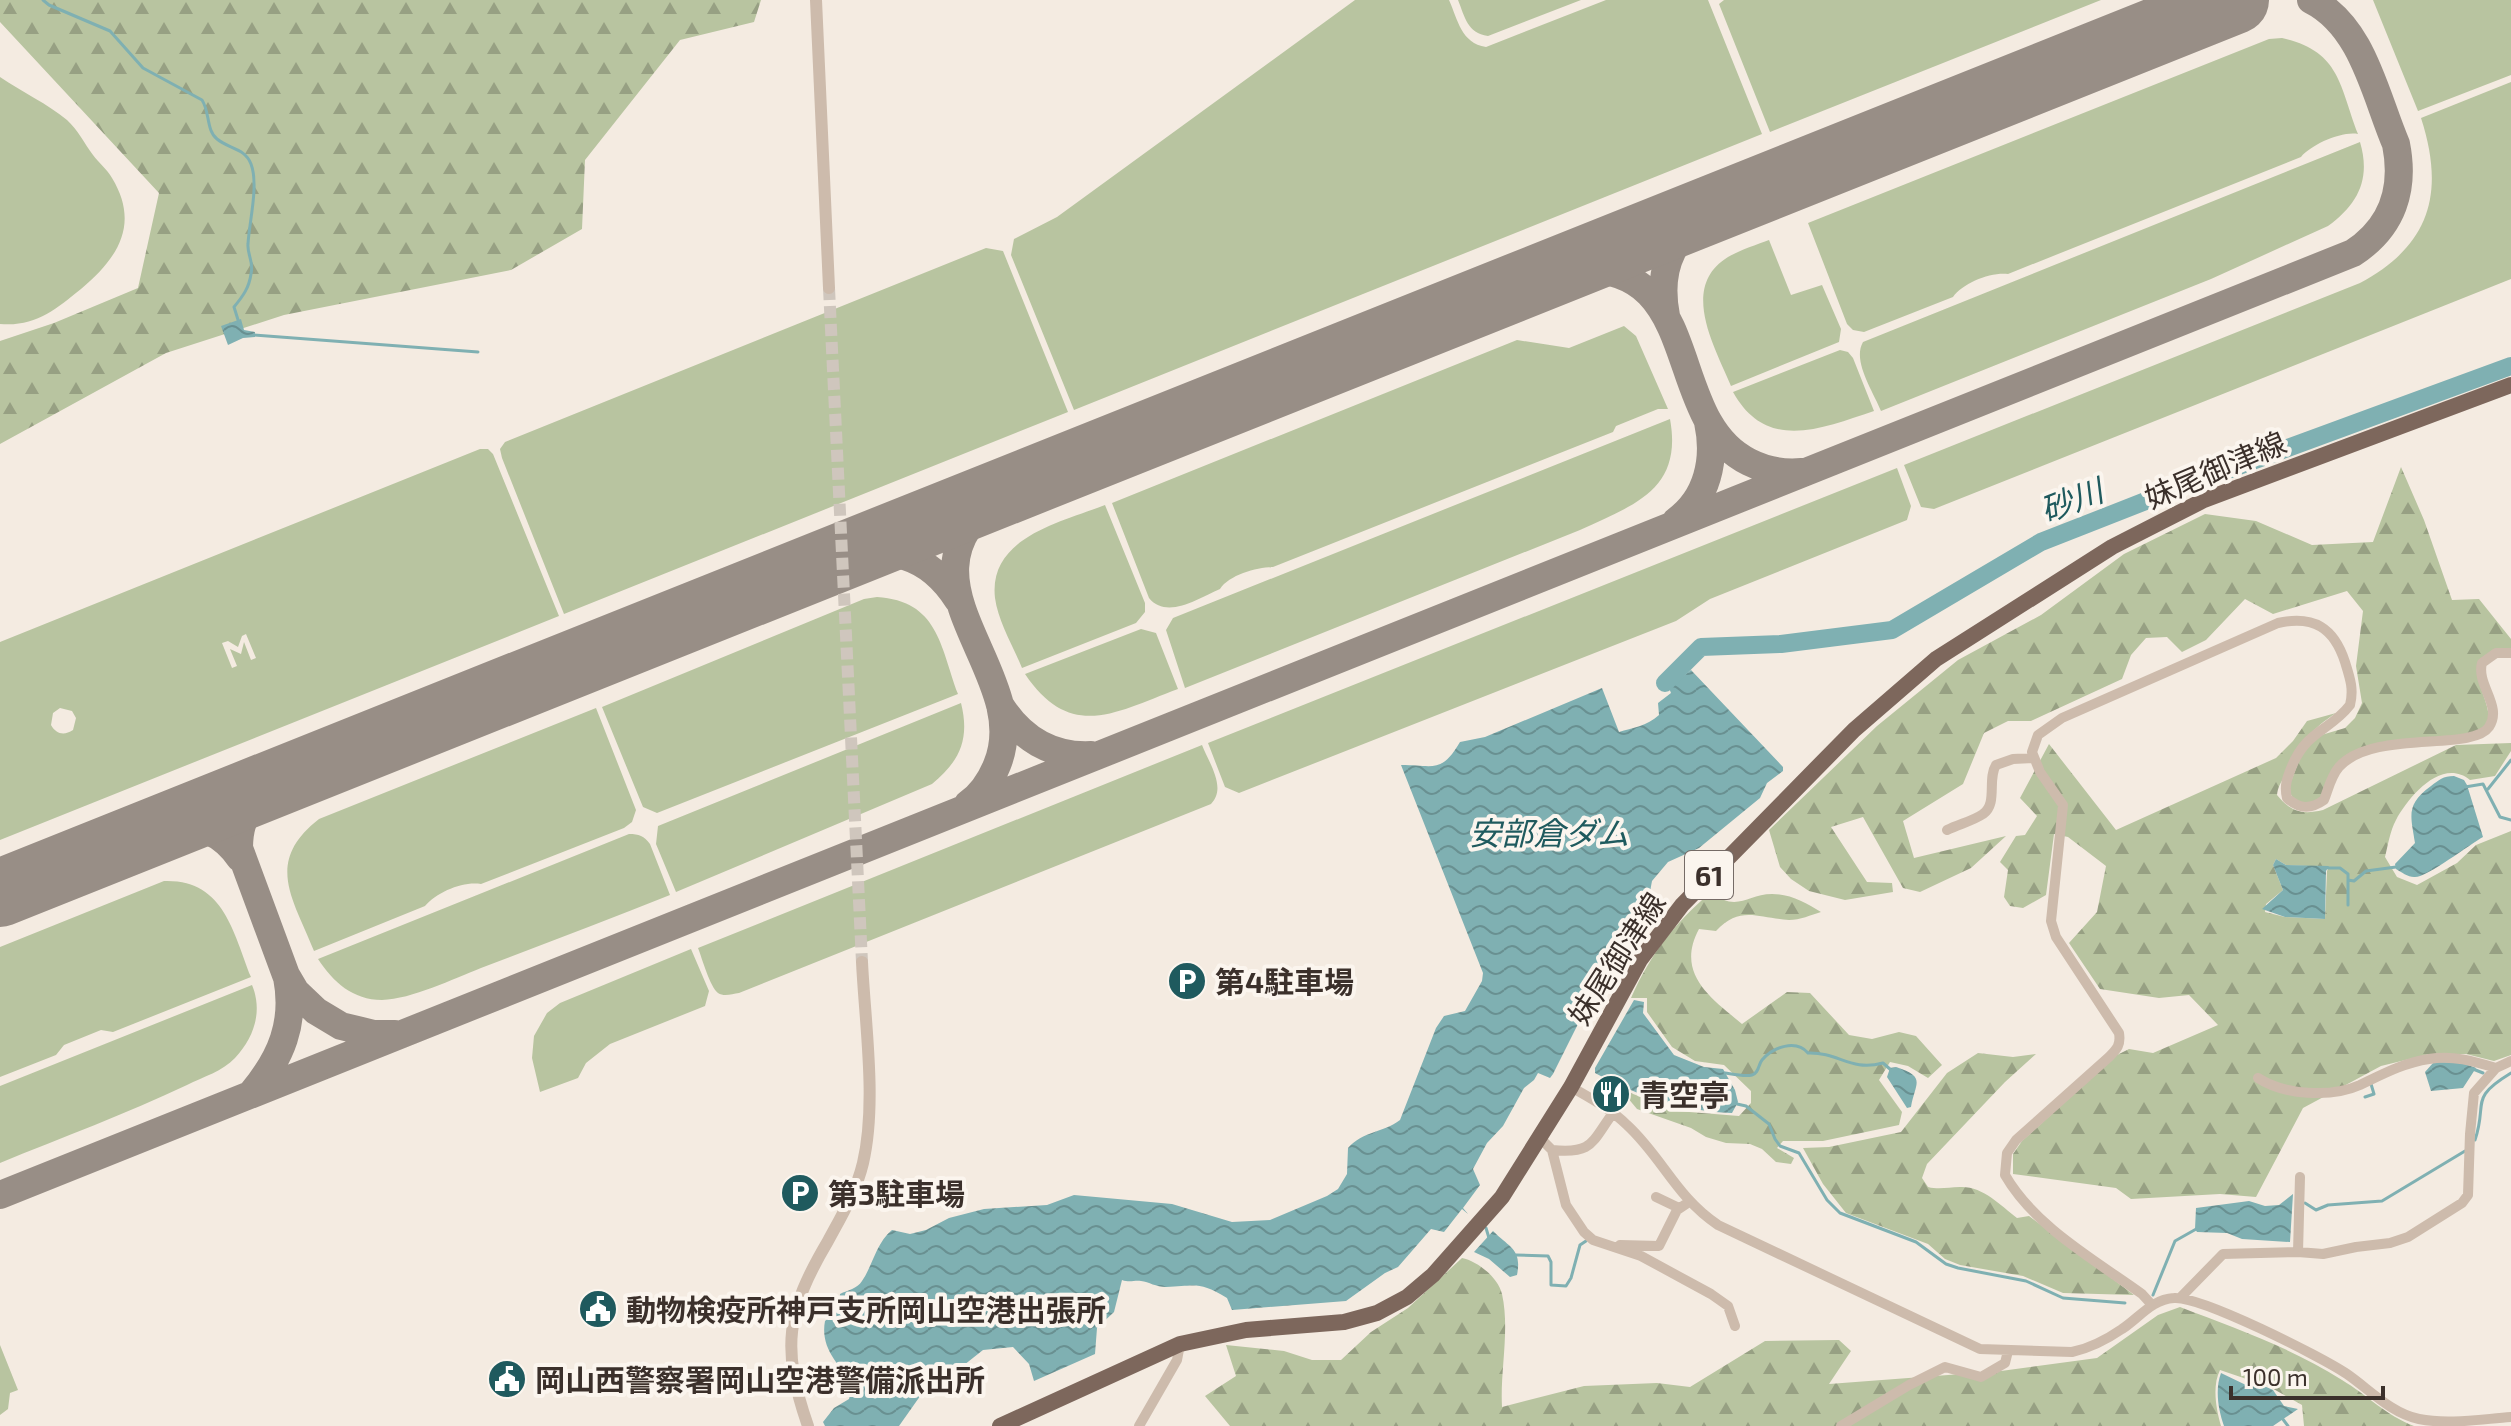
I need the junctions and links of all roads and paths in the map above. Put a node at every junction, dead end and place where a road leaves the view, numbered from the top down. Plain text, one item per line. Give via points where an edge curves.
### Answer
1 (816, 0) edge
2 (829, 288) tunnel mouth
3 (2511, 385) edge
4 (2511, 653) edge
5 (2033, 758) junction
6 (1947, 830) dead end
7 (862, 962) tunnel mouth
8 (2511, 1061) edge
9 (2496, 1068) junction
10 (2258, 1078) dead end
11 (1571, 1087) junction
12 (1613, 1113) junction
13 (1546, 1144) junction
14 (2300, 1177) dead end
15 (1656, 1197) dead end
16 (1684, 1205) junction
17 (1611, 1245) junction
18 (2298, 1252) junction
19 (2180, 1298) junction
20 (2152, 1305) junction
21 (1735, 1326) dead end
22 (1180, 1344) junction
23 (2008, 1351) junction
24 (2511, 1417) edge
25 (808, 1426) edge
26 (1000, 1426) edge
27 (1139, 1426) edge
28 (1841, 1426) edge

1 - 2 street
3 - 11 main road, 妹尾御津線 / 61 via 2192,505 2067,574 1936,659 1854,730 1682,905 1640,960
4 - 5 street via 2496,653 2482,663 2481,679 2493,712 2484,732 2471,739 2414,741 2361,753 2342,764 2324,800 2309,807 2287,798 2286,779 2305,742 2350,705 2353,685 2333,637 2303,620 2278,623 2062,718 2038,735
5 - 6 street via 1996,765 1986,812
5 - 20 street via 2063,805 2051,921 2120,1039 2109,1057 2016,1140 2007,1153 2005,1175 2056,1231
7 - 25 street via 869,1114 863,1163 848,1206 801,1290 790,1341 793,1375
8 - 9 street
9 - 10 street via 2467,1059 2426,1059 2338,1091 2272,1087
9 - 18 street via 2474,1093 2466,1199 2390,1243 2323,1254
11 - 12 street
11 - 13 main road, 妹尾御津線 / 61
12 - 13 street via 1587,1148 1576,1152
12 - 16 street via 1629,1126
13 - 17 street via 1566,1205 1584,1232
13 - 22 main road, 妹尾御津線 / 61 via 1433,1275 1407,1297 1344,1322 1246,1330
14 - 18 street
15 - 16 street
16 - 17 street via 1659,1246
16 - 23 street via 1961,1342
17 - 21 street via 1711,1294 1728,1306
18 - 19 street via 2223,1254
19 - 20 street
19 - 24 street via 2205,1304 2307,1353 2405,1415 2440,1421
20 - 23 street via 2085,1349
22 - 26 main road, 妹尾御津線 / 61
22 - 27 street via 1177,1360
23 - 28 street via 2005,1363 1981,1377 1945,1367

